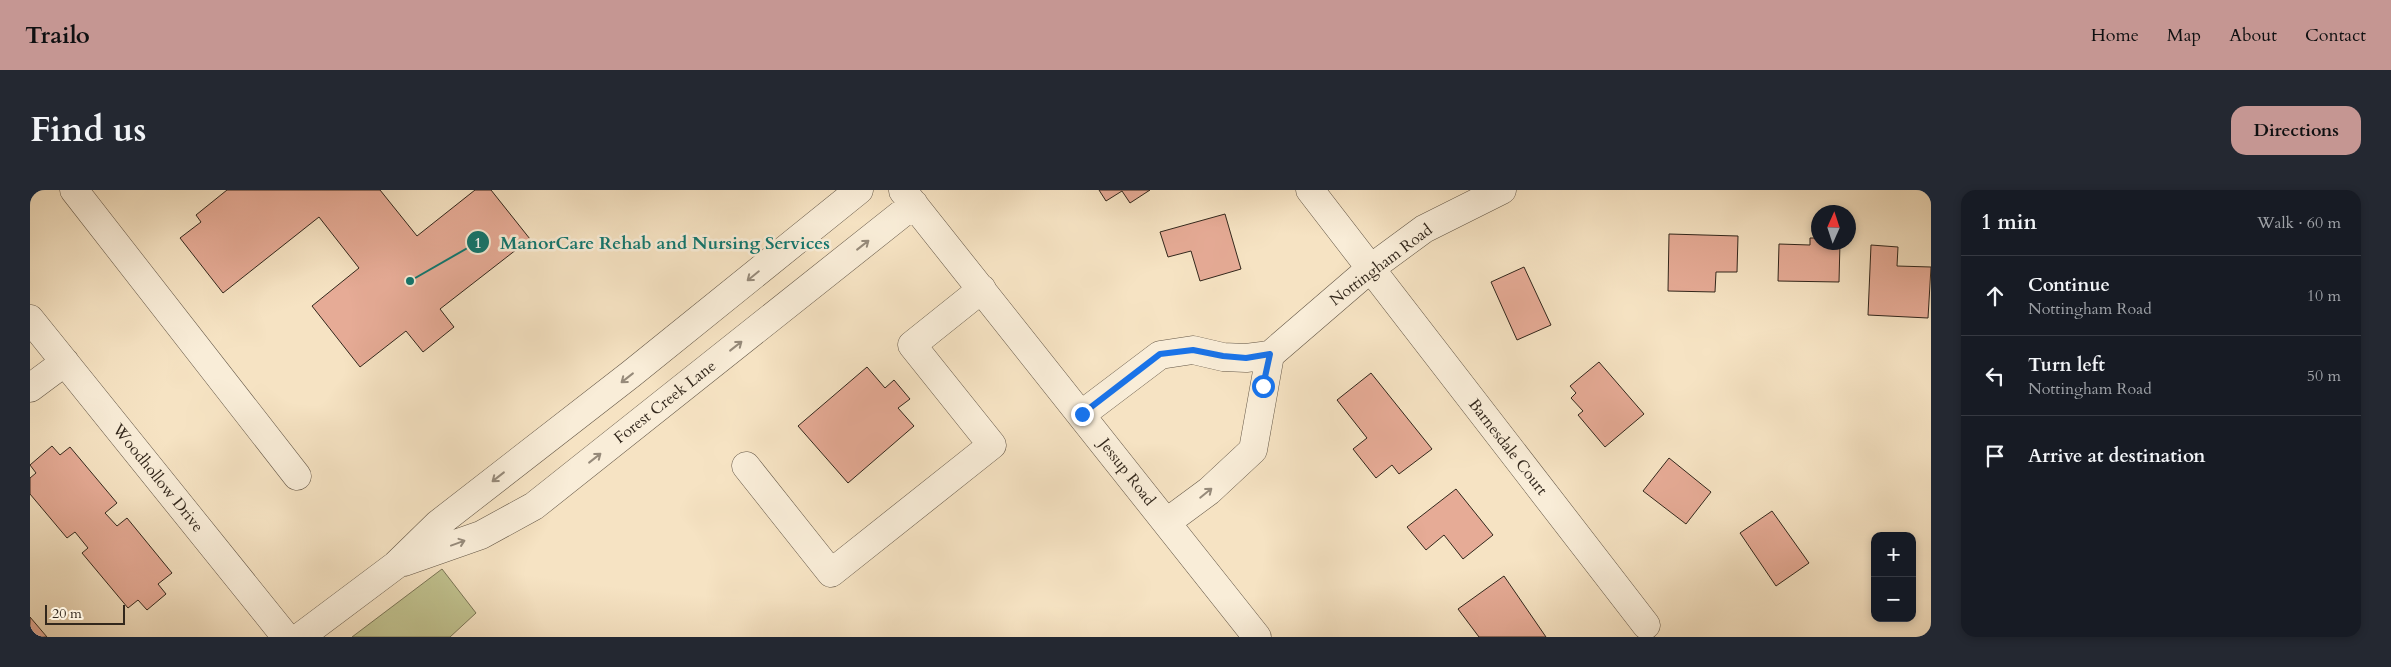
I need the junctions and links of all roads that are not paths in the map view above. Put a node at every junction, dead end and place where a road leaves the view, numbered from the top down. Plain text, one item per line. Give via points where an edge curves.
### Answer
1 (74, 190) edge
2 (859, 190) edge
3 (1310, 190) edge
4 (1502, 190) edge
5 (908, 197) edge
6 (1371, 268) junction
7 (982, 289) junction
8 (30, 319) edge
9 (1270, 354) junction
10 (64, 362) junction
11 (30, 388) edge
12 (1082, 414) junction
13 (746, 466) dead end
14 (297, 476) dead end
15 (1167, 522) junction
16 (396, 565) junction
17 (1646, 626) dead end
18 (286, 637) edge
19 (300, 637) edge
20 (1257, 637) edge

1 - 14 street
2 -> 16 street, Forest Creek Lane via 438,524
3 - 6 street, Barnesdale Court
4 - 6 street, Nottingham Road via 1424,229
5 - 7 street, Jessup Road
16 -> 5 street, Forest Creek Lane via 482,535 534,506
6 - 9 street, Nottingham Road
6 - 17 street, Barnesdale Court
7 - 12 street, Jessup Road
7 - 13 street via 912,345 992,446 831,573
8 - 10 street, Woodhollow Drive
9 - 12 street via 1238,357 1193,350 1160,354
15 -> 9 street via 1209,491 1253,450
10 - 11 street
10 - 18 street, Woodhollow Drive
12 - 15 street, Jessup Road
15 - 20 street, Jessup Road
16 - 19 street, Forest Creek Lane

